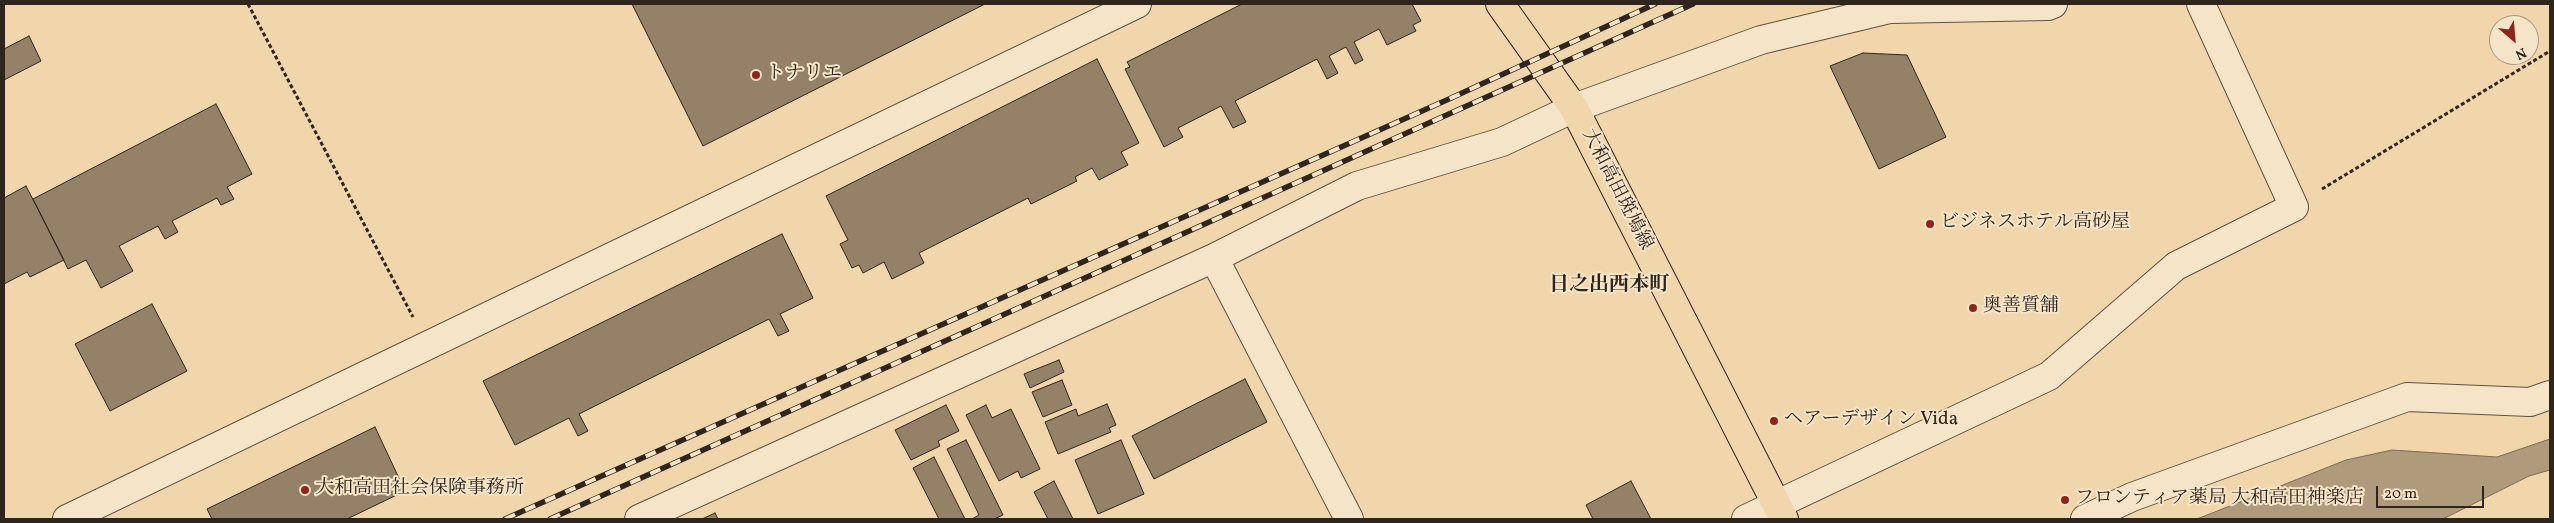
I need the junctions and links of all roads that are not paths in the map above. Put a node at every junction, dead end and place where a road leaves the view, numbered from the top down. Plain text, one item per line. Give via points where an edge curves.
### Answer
1 (1137, 4) edge
2 (1500, 4) edge
3 (2053, 4) edge
4 (2200, 4) edge
5 (1574, 108) junction
6 (1214, 258) junction
7 (2550, 395) edge
8 (1780, 512) edge
9 (67, 519) edge
10 (640, 519) edge
11 (1348, 519) edge
12 (1746, 519) edge
13 (2085, 519) edge

1 - 9 street
2 - 5 main road, 大和高田斑鳩線
3 - 5 street via 1890,9 1761,40
4 - 8 street via 2294,207 2176,266 2049,376
5 - 6 street via 1502,142 1357,186
5 - 8 main road, 大和高田斑鳩線
6 - 10 street
6 - 11 street
7 - 13 street via 2530,402 2407,397 2132,497
8 - 12 street

